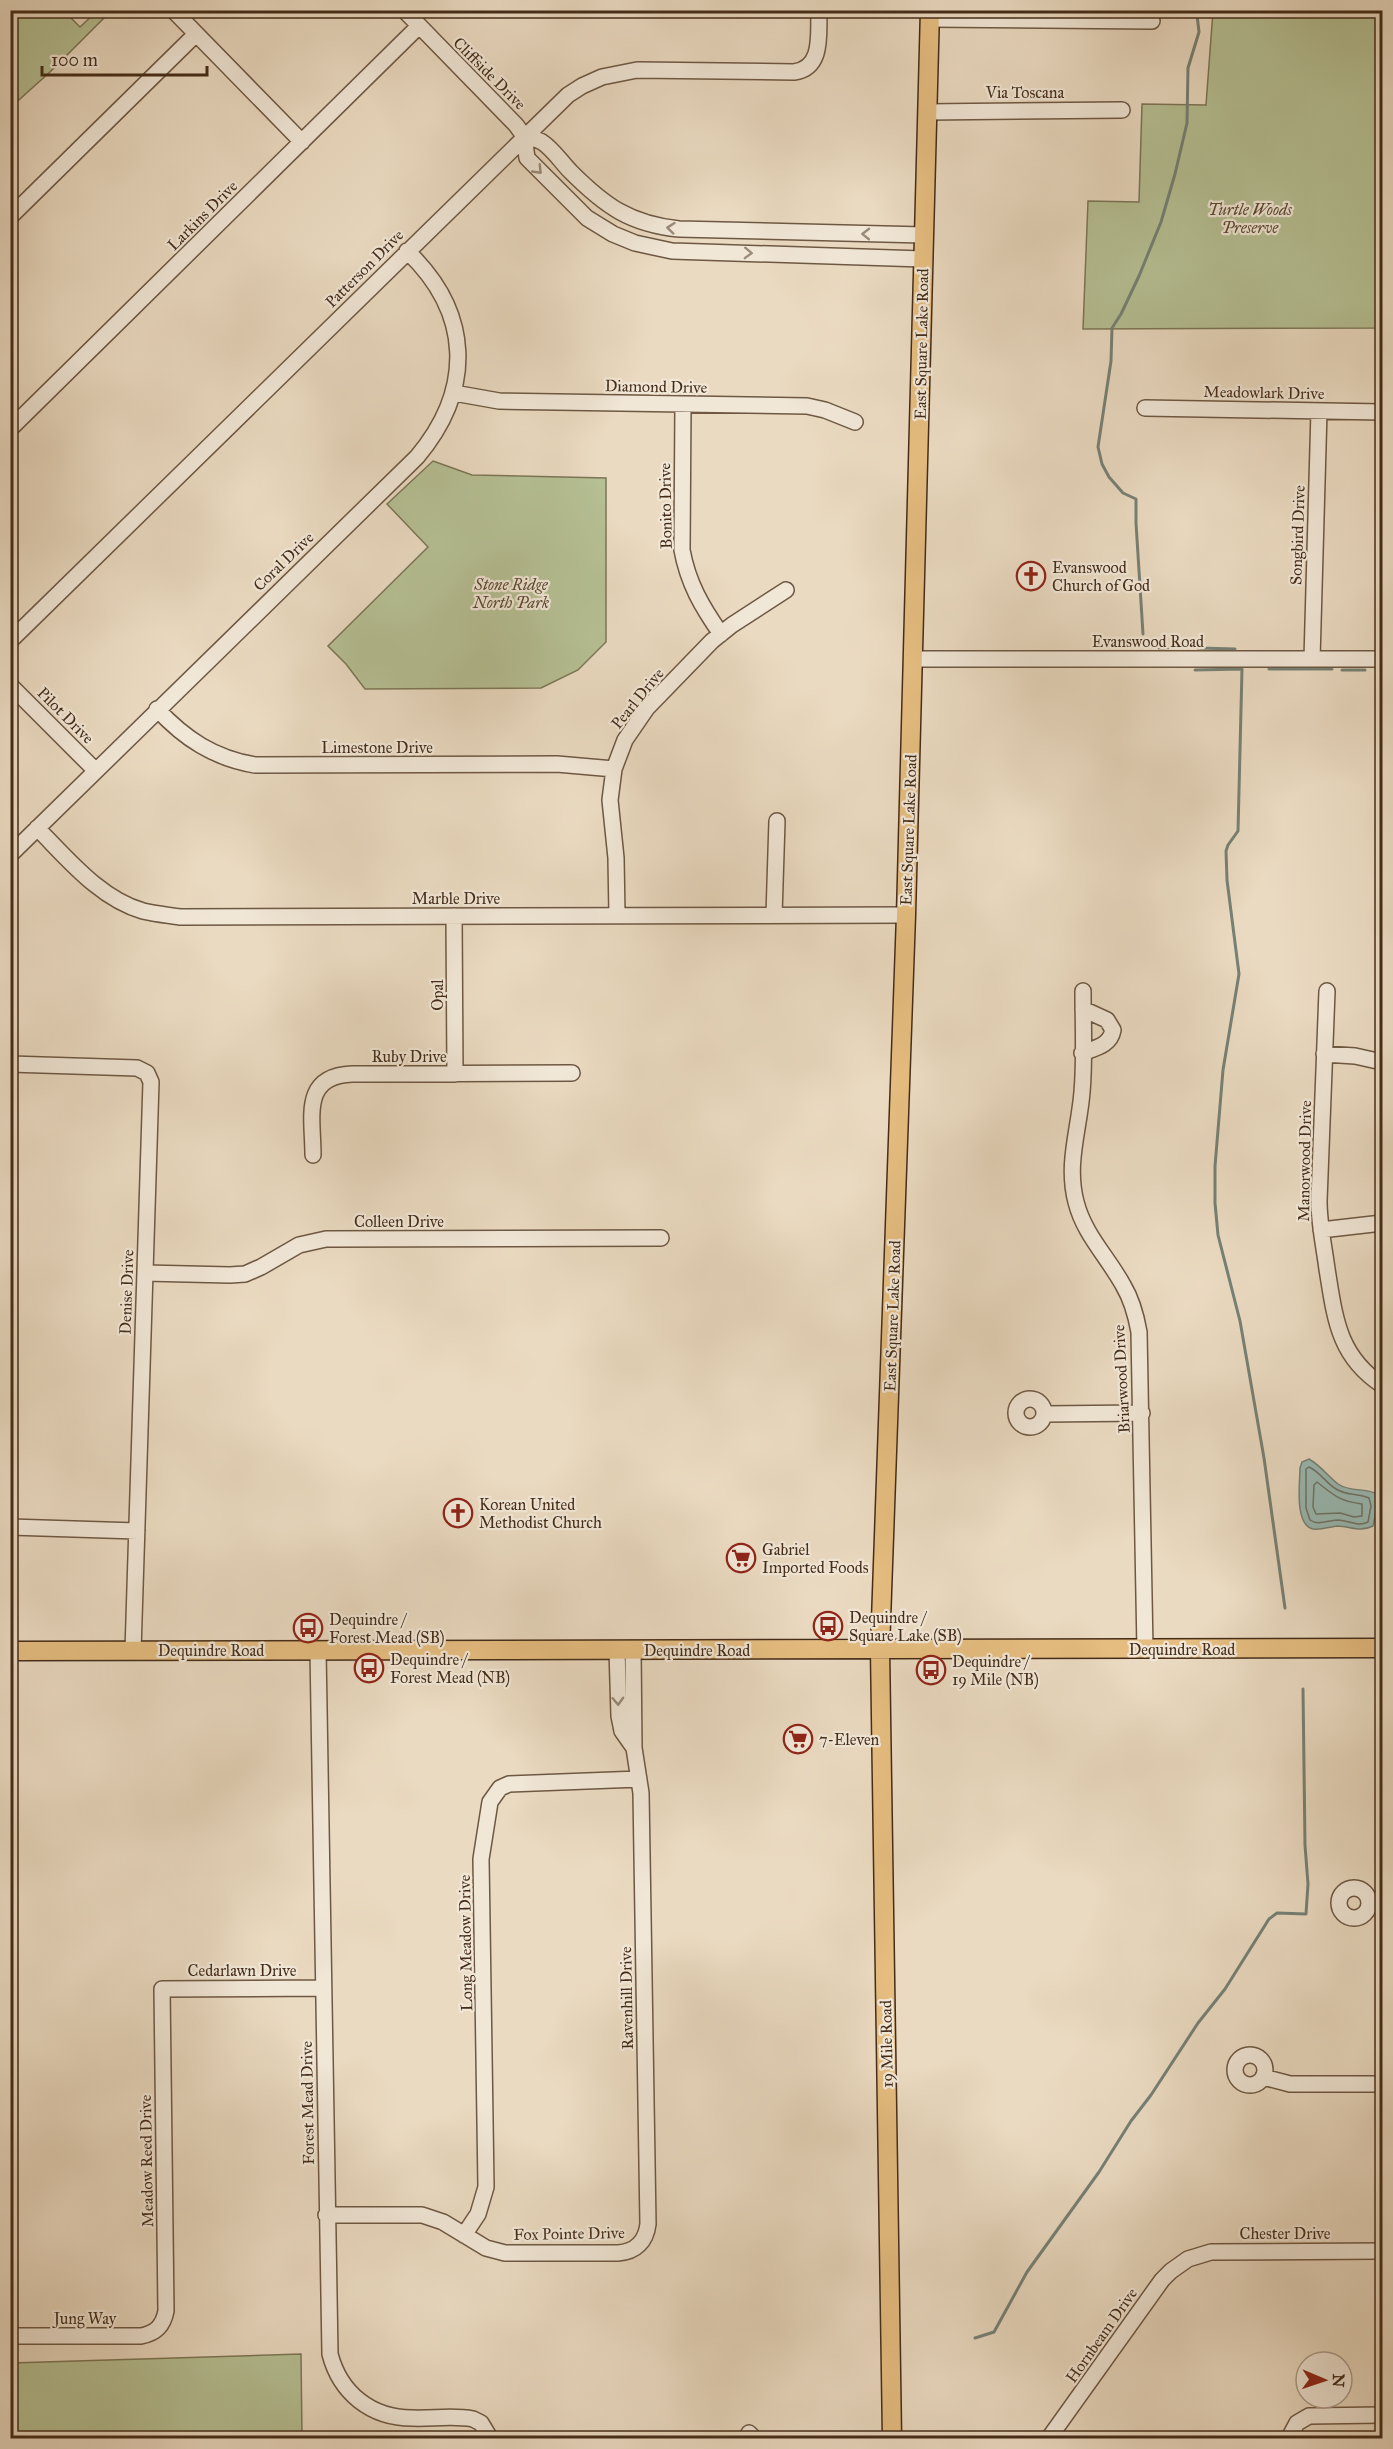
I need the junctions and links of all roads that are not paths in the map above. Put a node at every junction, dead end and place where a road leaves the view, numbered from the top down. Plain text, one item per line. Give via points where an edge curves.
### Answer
1 (173, 10) edge
2 (404, 10) edge
3 (819, 10) edge
4 (930, 15) edge
5 (1040, 15) edge
6 (1152, 21) dead end
7 (419, 26) junction
8 (196, 34) junction
9 (1122, 110) dead end
10 (927, 112) junction
11 (524, 136) junction
12 (303, 142) junction
13 (10, 217) edge
14 (641, 222) junction
15 (772, 232) junction
16 (924, 235) junction
17 (634, 243) junction
18 (407, 251) junction
19 (771, 254) junction
20 (923, 259) junction
21 (453, 393) junction
22 (683, 404) junction
23 (1145, 408) dead end
24 (1318, 411) junction
25 (1383, 411) edge
26 (855, 422) dead end
27 (12, 425) edge
28 (786, 590) dead end
29 (721, 634) junction
30 (10, 641) edge
31 (913, 659) junction
32 (1312, 659) junction
33 (1383, 659) edge
34 (10, 685) edge
35 (157, 709) junction
36 (614, 769) junction
37 (95, 770) junction
38 (777, 821) dead end
39 (37, 828) junction
40 (10, 855) edge
41 (617, 915) junction
42 (774, 915) junction
43 (906, 915) junction
44 (454, 916) junction
45 (1083, 991) dead end
46 (1327, 991) dead end
47 (1083, 1009) junction
48 (1082, 1053) junction
49 (1324, 1054) junction
50 (1383, 1062) edge
51 (10, 1064) edge
52 (572, 1073) dead end
53 (455, 1074) junction
54 (313, 1155) dead end
55 (1383, 1223) edge
56 (1321, 1230) junction
57 (661, 1238) dead end
58 (145, 1273) junction
59 (1383, 1385) edge
60 (1142, 1413) junction
61 (1045, 1414) dead end
62 (10, 1527) edge
63 (137, 1531) junction
64 (1383, 1648) edge
65 (880, 1649) junction
66 (1145, 1649) junction
67 (318, 1650) junction
68 (625, 1650) junction
69 (10, 1651) edge
70 (133, 1651) junction
71 (639, 1779) junction
72 (1367, 1910) dead end
73 (1383, 1915) edge
74 (323, 1988) junction
75 (162, 1989) joint
76 (1263, 2077) dead end
77 (1383, 2084) edge
78 (326, 2215) junction
79 (464, 2235) junction
80 (639, 2245) joint
81 (1383, 2251) edge
82 (1188, 2259) joint
83 (158, 2330) joint
84 (10, 2336) edge
85 (1383, 2415) edge
86 (490, 2439) edge
87 (892, 2439) edge
88 (1049, 2439) edge
89 (1288, 2439) edge

1 - 8 street
2 - 7 street, Cliffside Drive
3 - 11 street, Patterson Drive via 818,50 808,67 794,72 620,72 582,86
4 - 5 street
4 - 10 main road, East Square Lake Road
5 - 6 street
7 - 11 street, Cliffside Drive
7 - 12 street, Larkins Drive
8 - 12 street
8 - 13 street
9 - 10 street, Via Toscana
10 - 16 main road, East Square Lake Road
11 - 14 street, Cliffside Drive via 542,142 611,208
11 -> 17 street, Cliffside Drive via 527,158 562,195 600,227
11 - 18 street, Patterson Drive
12 - 27 street, Larkins Drive
15 -> 14 street, Cliffside Drive via 679,229
14 - 17 street
16 -> 15 street, Cliffside Drive
15 - 19 street
16 - 20 main road, East Square Lake Road
17 -> 19 street, Cliffside Drive via 672,251
18 - 21 street, Coral Drive via 432,278 451,317 458,360
18 - 30 street, Patterson Drive
19 - 20 street, Cliffside Drive
20 - 31 main road, East Square Lake Road
21 - 22 street, Diamond Drive via 499,401
21 - 35 street, Coral Drive via 438,431 417,457
22 - 26 street, Diamond Drive via 807,406
22 - 29 street, Bonito Drive via 682,550 697,598
23 - 24 street, Meadowlark Drive
24 - 25 street, Meadowlark Drive
24 - 32 street, Songbird Drive
28 - 29 street, Pearl Drive
29 - 36 street, Pearl Drive via 636,722
31 - 32 street, Evanswood Road
31 - 43 main road, East Square Lake Road
32 - 33 street, Evanswood Road
34 - 37 street, Pilot Drive
35 - 36 street, Limestone Drive via 200,746 255,765 557,764
35 - 37 street, Coral Drive
36 - 41 street, Pearl Drive via 610,808
37 - 39 street, Coral Drive
38 - 42 street
39 - 40 street, Coral Drive
39 - 44 street, Marble Drive via 90,881 141,911 190,917
41 - 42 street, Marble Drive
41 - 44 street, Marble Drive
42 - 43 street, Marble Drive
43 - 65 main road, East Square Lake Road
44 - 53 street, Opal
45 - 47 street, Briarwood Drive
46 - 49 street, Manorwood Drive
47 - 48 street, Briarwood Drive
47 - 48 street via 1107,1020 1113,1030 1104,1045
48 - 60 street, Briarwood Drive via 1082,1097 1072,1154 1072,1187 1085,1227 1124,1285 1136,1314
49 - 50 street
49 - 56 street, Manorwood Drive
51 - 58 street, Denise Drive via 137,1068 150,1077
52 - 53 street, Ruby Drive
53 - 54 street, Ruby Drive via 343,1074 325,1080 315,1096
55 - 56 street
56 - 59 street, Manorwood Drive via 1340,1334 1358,1365
57 - 58 street, Colleen Drive via 326,1239 299,1245 245,1274
58 - 63 street, Denise Drive
60 - 61 street
60 - 66 street, Briarwood Drive
62 - 63 street
63 - 70 street, Denise Drive
64 - 66 main road, Dequindre Road
65 - 66 main road, Dequindre Road
65 - 68 main road, Dequindre Road
65 - 87 main road, 19 Mile Road
67 - 68 main road, Dequindre Road
67 - 70 main road, Dequindre Road
67 - 74 street, Forest Mead Drive
68 - 71 street, Ravenhill Drive via 619,1716 622,1731 634,1748
69 - 70 main road, Dequindre Road
71 - 79 street, Long Meadow Drive via 519,1783 500,1788 490,1802 481,1859 486,2187 478,2214
71 - 80 street, Ravenhill Drive via 648,2223
72 - 73 street
74 - 75 street, Cedarlawn Drive
74 - 78 street, Forest Mead Drive
75 - 83 street, Meadow Reed Drive via 166,2311
76 - 77 street via 1290,2084
78 - 79 street, Fox Pointe Drive via 422,2215
78 - 86 street, Forest Mead Drive via 328,2338 333,2367 345,2388 386,2415 473,2419 481,2423
79 - 80 street, Fox Pointe Drive via 486,2248 505,2253 626,2253
81 - 82 street, Chester Drive via 1222,2252
82 - 88 street, Hornbeam Drive via 1162,2280
83 - 84 street, Jung Way via 141,2336
85 - 89 street via 1309,2416 1297,2423

